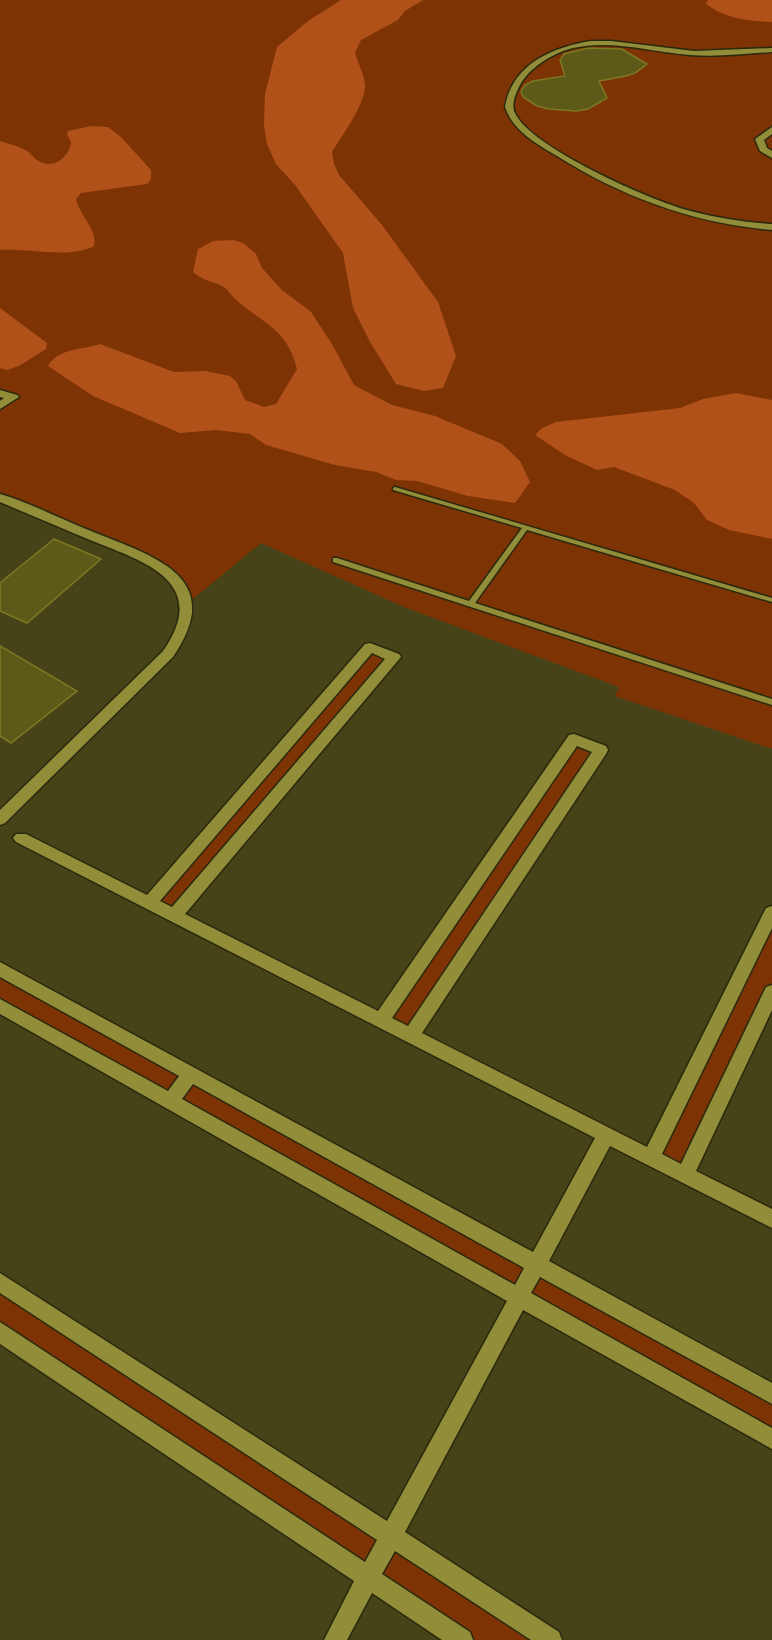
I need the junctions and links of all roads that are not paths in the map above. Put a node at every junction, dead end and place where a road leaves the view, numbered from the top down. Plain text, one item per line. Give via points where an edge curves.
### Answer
1 (772, 50) edge
2 (772, 130) edge
3 (772, 155) edge
4 (772, 227) edge
5 (0, 393) edge
6 (0, 406) edge
7 (395, 489) dead end
8 (0, 498) edge
9 (526, 527) junction
10 (335, 560) dead end
11 (772, 600) edge
12 (470, 604) junction
13 (772, 702) edge
14 (0, 819) edge
15 (21, 838) dead end
16 (149, 903) junction
17 (772, 912) edge
18 (174, 916) junction
19 (0, 969) edge
20 (772, 992) edge
21 (0, 1006) edge
22 (381, 1021) junction
23 (411, 1036) junction
24 (190, 1074) junction
25 (170, 1102) junction
26 (606, 1135) junction
27 (651, 1158) junction
28 (685, 1175) junction
29 (772, 1219) edge
30 (536, 1264) junction
31 (1, 1286) edge
32 (518, 1296) junction
33 (0, 1332) edge
34 (772, 1394) edge
35 (772, 1439) edge
36 (390, 1535) junction
37 (367, 1577) junction
38 (335, 1640) edge
39 (462, 1640) edge
40 (551, 1640) edge

1 - 4 street via 708,53 606,42 571,45 548,55 526,72 513,87 509,107 517,122 541,142 638,198 701,218
2 - 3 street via 759,139
5 - 6 street via 13,397
7 - 9 lane
8 - 14 street via 157,563 177,582 188,616 180,639 168,654
9 - 11 lane
9 - 12 lane
10 - 12 lane
12 - 13 lane
15 - 16 street
16 - 18 street
16 - 18 street via 370,647 394,657
17 - 27 street
18 - 22 street
19 - 24 street
20 - 28 street
21 - 25 street
22 - 23 street
22 - 23 street via 574,739 601,750
23 - 26 street
24 - 25 street
24 - 30 street
25 - 32 street
26 - 27 street
26 - 30 street
27 - 28 street
28 - 29 street
30 - 32 street
30 - 34 street
31 - 36 street
32 - 35 street
32 - 36 street
33 - 37 street
36 - 37 street
36 - 40 street
37 - 38 street
37 - 39 street

